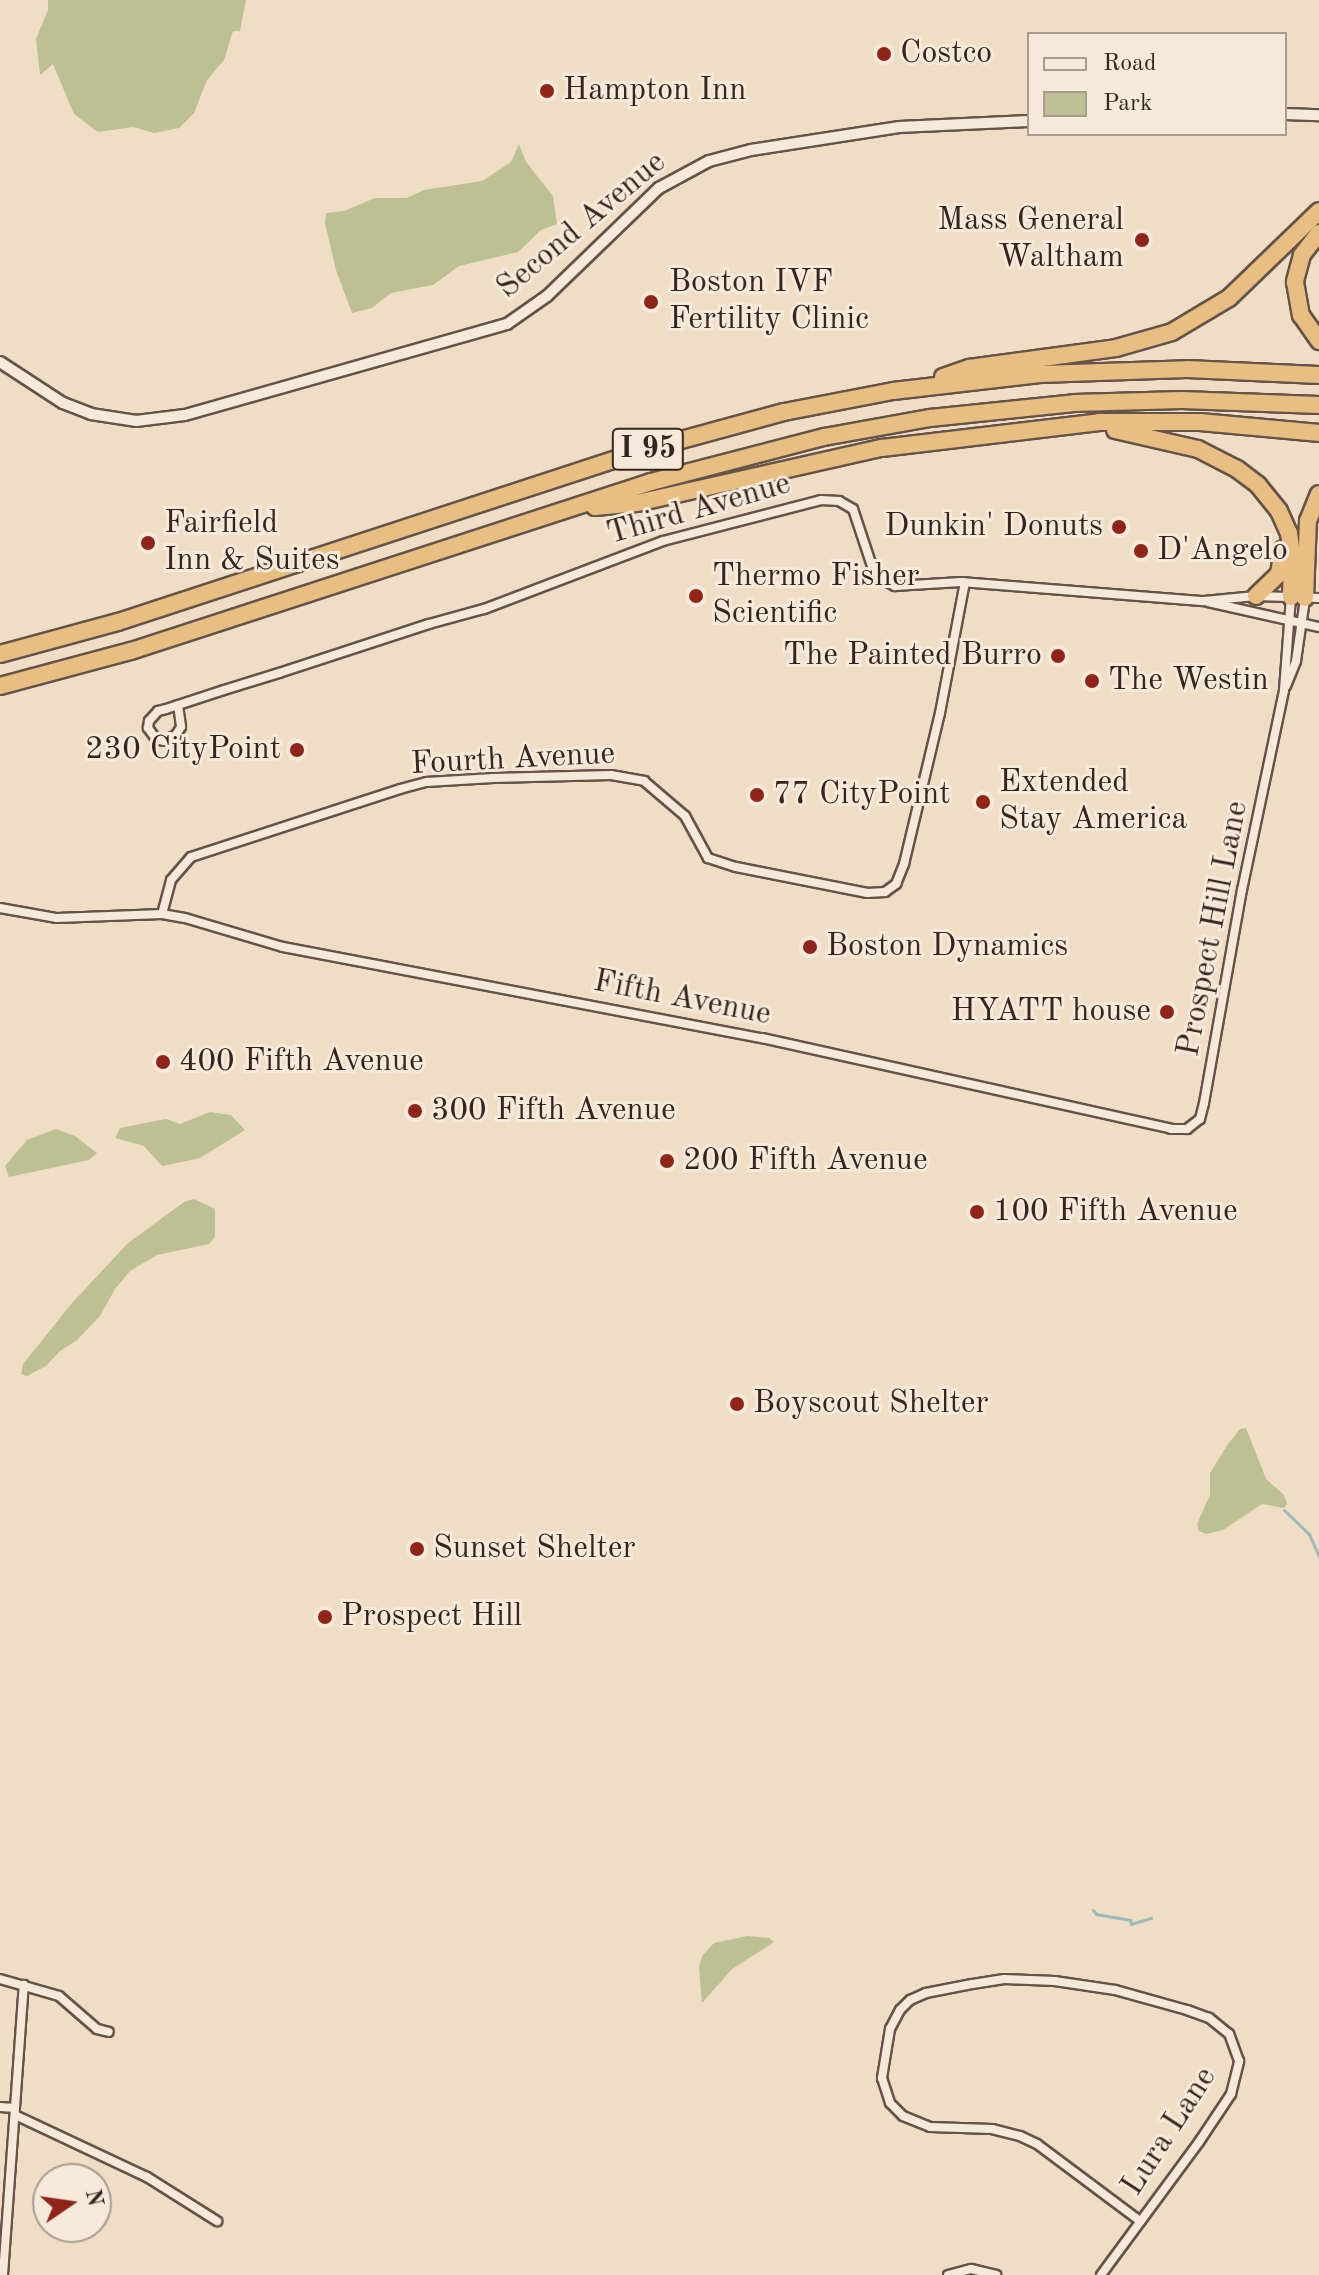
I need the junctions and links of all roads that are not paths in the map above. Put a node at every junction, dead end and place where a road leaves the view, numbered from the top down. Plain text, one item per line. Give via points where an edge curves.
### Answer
1 (1319, 113) edge
2 (1287, 114) edge
3 (1027, 121) edge
4 (1319, 211) edge
5 (1319, 233) edge
6 (1319, 341) edge
7 (0, 362) edge
8 (1319, 375) edge
9 (907, 389) junction
10 (1319, 405) edge
11 (1065, 426) junction
12 (1319, 433) edge
13 (1251, 479) junction
14 (1319, 494) edge
15 (558, 512) junction
16 (1307, 542) junction
17 (1319, 564) edge
18 (965, 582) junction
19 (1256, 596) junction
20 (1305, 598) edge
21 (1204, 601) junction
22 (1290, 622) junction
23 (1303, 625) junction
24 (1319, 627) edge
25 (0, 654) edge
26 (0, 686) edge
27 (1284, 690) junction
28 (178, 705) junction
29 (0, 908) edge
30 (162, 914) junction
31 (1192, 1126) joint
32 (0, 1979) edge
33 (24, 1985) junction
34 (109, 2032) dead end
35 (0, 2107) edge
36 (15, 2112) junction
37 (5, 2176) edge
38 (217, 2221) dead end
39 (1140, 2221) junction
40 (3, 2275) edge
41 (948, 2275) edge
42 (996, 2275) edge
43 (1101, 2275) edge

1 - 2 street
3 - 7 street, Second Avenue via 899,127 709,161 659,188 547,296 507,324 185,415 136,421 91,414 63,403
4 - 9 highway via 1229,298 1172,332 1116,348 969,368
5 - 6 highway via 1302,255 1295,282 1301,315
8 - 9 highway, I 95 via 1113,370
9 - 25 highway, I 95 via 784,412 677,440 118,622
10 - 15 highway, I 95 via 1145,400 930,418 754,453
11 - 12 highway via 1183,421
11 - 13 highway via 1173,441 1214,456
11 - 15 highway via 882,448 637,503
13 - 19 highway via 1276,522 1283,551 1279,574
13 - 20 highway via 1275,505 1289,533
14 - 16 highway
15 - 26 highway, I 95 via 131,651
16 - 17 highway
16 - 20 highway
18 - 21 street, Third Avenue
18 - 28 street, Third Avenue via 899,587 884,582 872,568 853,509 839,501 815,501 663,541 484,609
18 - 30 street, Fourth Avenue via 904,864 896,884 885,892 867,893 708,858 680,811 644,781 611,775 493,778 427,782 199,854 183,862 171,880
19 - 20 street, Third Avenue
19 - 21 street, Third Avenue
20 - 22 street, Prospect Hill Lane
20 - 23 street, Prospect Hill Lane
21 - 22 street, Third Avenue
22 - 23 street, Third Avenue
22 - 27 street, Prospect Hill Lane
23 - 24 street, Third Avenue
23 - 27 street, Prospect Hill Lane via 1295,667
27 - 31 street, Prospect Hill Lane via 1204,1103
28 - 28 street, Third Avenue via 181,727 176,735 156,739 148,728 152,716
29 - 30 street, Fifth Avenue via 57,918
30 - 31 street, Fifth Avenue via 283,947 762,1038 1171,1129
32 - 33 street
33 - 34 street via 59,1996 97,2029
33 - 36 street
35 - 36 street
36 - 37 street
36 - 38 street via 147,2177
37 - 40 street
39 - 39 street, Lura Lane via 1020,2136 992,2129 930,2127 903,2116 890,2103 882,2078 890,2029 900,2010 926,1993 972,1984 1055,1981 1115,1990 1187,2010 1229,2034 1239,2061 1231,2094
39 - 43 street, Lura Lane
41 - 42 street via 971,2269

